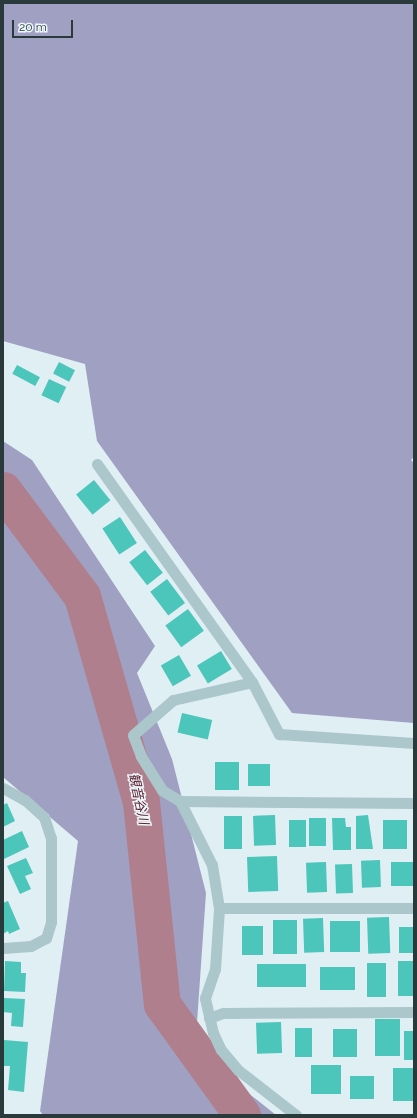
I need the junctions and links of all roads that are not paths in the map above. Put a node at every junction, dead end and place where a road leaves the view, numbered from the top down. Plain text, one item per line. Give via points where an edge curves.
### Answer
1 (97, 464) dead end
2 (252, 682) junction
3 (414, 743) edge
4 (3, 788) edge
5 (180, 801) junction
6 (414, 803) edge
7 (219, 908) junction
8 (414, 908) edge
9 (3, 948) edge
10 (414, 1012) edge
11 (209, 1018) junction
12 (296, 1115) edge

1 - 2 street
2 - 3 street via 279,734
2 - 5 street via 173,700 133,735 141,756 162,790
4 - 9 street via 25,800 44,817 51,838 51,922 46,938 31,946
5 - 6 street
5 - 7 street via 212,864
7 - 8 street
7 - 11 street via 215,969 205,998
10 - 11 street via 223,1013
11 - 12 street via 221,1050 229,1060

